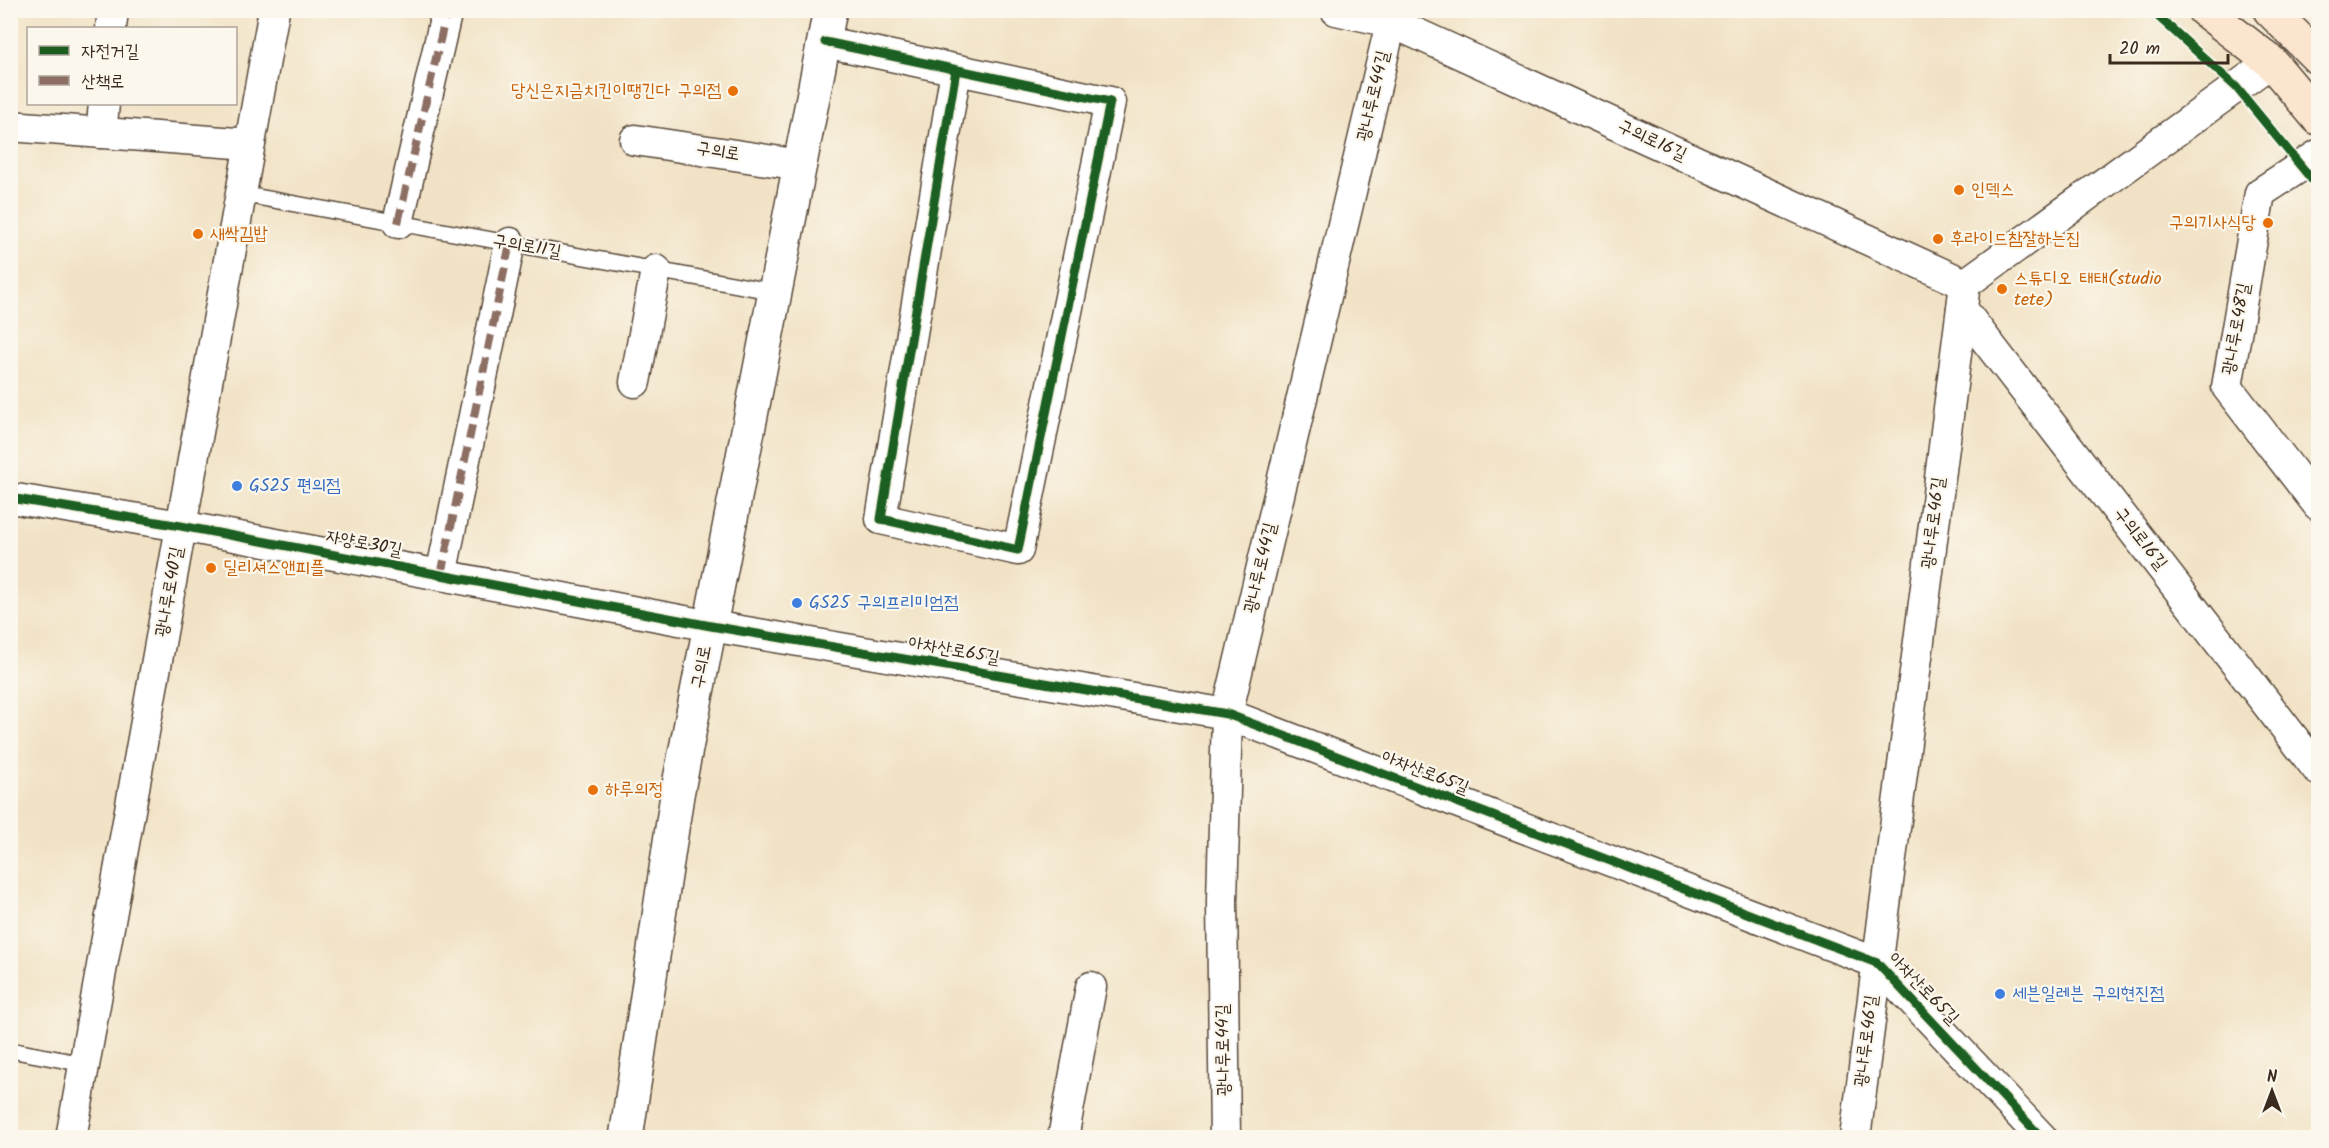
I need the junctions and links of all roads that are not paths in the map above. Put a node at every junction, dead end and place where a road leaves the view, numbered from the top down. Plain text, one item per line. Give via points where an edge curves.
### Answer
1 (113, 10) edge
2 (274, 10) edge
3 (447, 10) edge
4 (1336, 10) edge
5 (2204, 10) edge
6 (2270, 10) edge
7 (1392, 16) edge
8 (828, 26) edge
9 (111, 27) edge
10 (2319, 58) edge
11 (2271, 62) junction
12 (956, 70) junction
13 (104, 105) edge
14 (2319, 118) edge
15 (10, 126) edge
16 (101, 133) junction
17 (635, 140) dead end
18 (250, 144) junction
19 (2319, 155) edge
20 (801, 165) junction
21 (241, 194) junction
22 (398, 223) junction
23 (510, 243) junction
24 (656, 270) junction
25 (776, 292) junction
26 (1963, 296) junction
27 (635, 382) dead end
28 (10, 498) edge
29 (2319, 505) edge
30 (181, 526) junction
31 (441, 575) junction
32 (711, 626) junction
33 (1227, 714) junction
34 (2319, 770) edge
35 (1877, 963) junction
36 (1091, 987) dead end
37 (10, 1050) edge
38 (84, 1065) junction
39 (71, 1137) edge
40 (626, 1137) edge
41 (1063, 1137) edge
42 (1225, 1137) edge
43 (1855, 1137) edge
44 (2042, 1137) edge

1 - 9 street
2 - 18 street, 광나루로40길
3 - 22 street
4 - 7 street, 구의로16길
5 - 11 main road
6 - 10 main road
7 - 26 street, 구의로16길
7 - 33 street, 광나루로44길
8 - 12 street
8 - 20 street, 구의로
11 - 14 main road
11 - 26 street
12 - 12 street via 1110,102 1018,550 880,519
13 - 16 street
15 - 16 street
16 - 18 street
17 - 20 street, 구의로
18 - 21 street, 광나루로40길
19 - 29 street, 광나루로48길 via 2260,193 2227,387
20 - 25 street, 구의로
21 - 22 lane, 구의로11길
21 - 30 street, 광나루로40길
22 - 23 lane, 구의로11길
23 - 24 lane, 구의로11길
23 - 31 street
24 - 25 lane, 구의로11길
24 - 27 street
25 - 32 street, 구의로
26 - 34 street, 구의로16길
26 - 35 street, 광나루로46길
28 - 30 street, 자양로30길
30 - 31 street, 자양로30길
30 - 38 street, 광나루로40길
31 - 32 street, 자양로30길
32 - 33 street, 아차산로65길
32 - 40 street, 구의로 via 677,795
33 - 35 street, 아차산로65길
33 - 42 street, 광나루로44길 via 1222,901
35 - 43 street, 광나루로46길
35 - 44 street, 아차산로65길
36 - 41 street
37 - 38 lane
38 - 39 street, 광나루로40길

